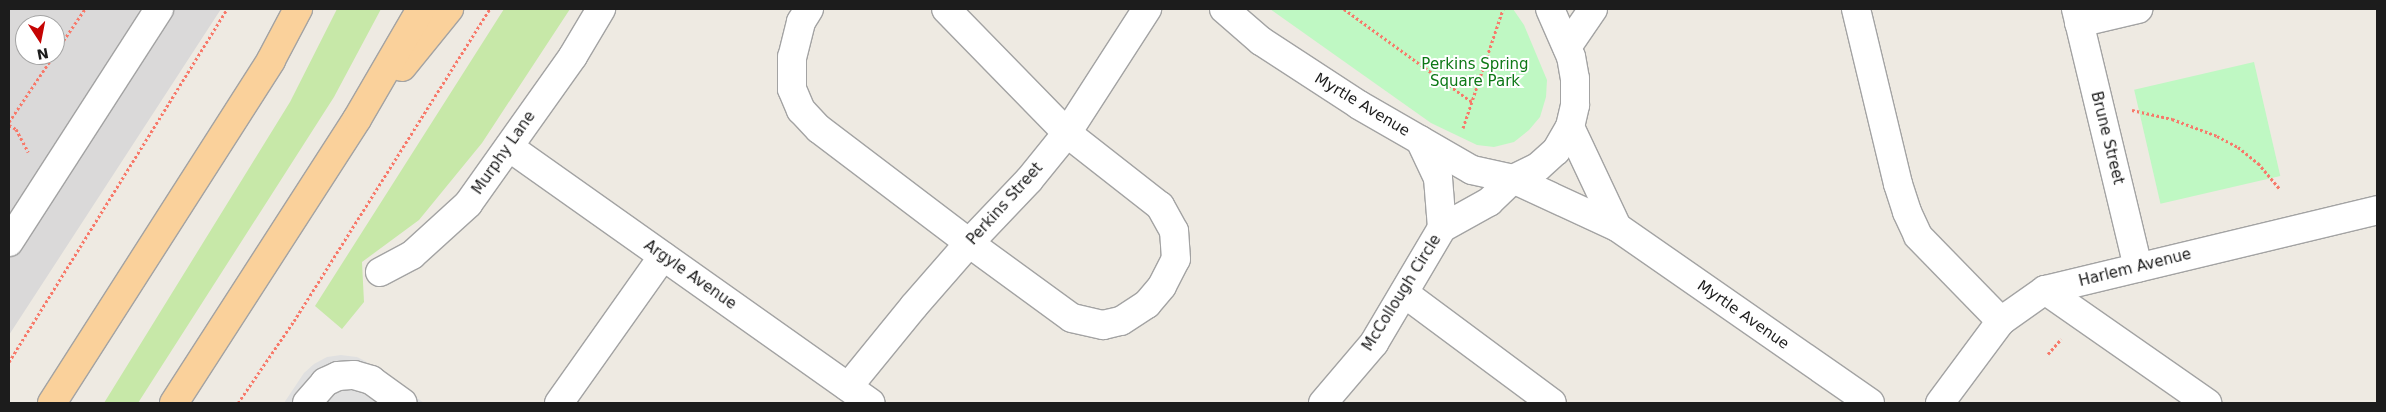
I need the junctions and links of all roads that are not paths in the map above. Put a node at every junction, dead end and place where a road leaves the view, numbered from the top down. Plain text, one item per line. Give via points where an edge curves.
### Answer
1 (159, 9) edge
2 (298, 9) edge
3 (421, 9) edge
4 (449, 9) edge
5 (601, 9) edge
6 (809, 9) edge
7 (946, 9) edge
8 (1147, 9) edge
9 (1224, 9) edge
10 (1550, 9) edge
11 (1593, 9) edge
12 (1856, 9) edge
13 (2138, 9) edge
14 (2077, 16) edge
15 (1567, 47) junction
16 (357, 119) junction
17 (1570, 127) junction
18 (1067, 133) junction
19 (1420, 140) junction
20 (509, 147) junction
21 (1513, 179) junction
22 (2377, 210) edge
23 (1617, 227) junction
24 (1442, 228) junction
25 (9, 242) edge
26 (969, 244) junction
27 (663, 256) junction
28 (2138, 268) junction
29 (380, 272) dead end
30 (2045, 290) junction
31 (1404, 293) junction
32 (2001, 321) junction
33 (848, 387) junction
34 (52, 403) edge
35 (174, 403) edge
36 (307, 403) edge
37 (403, 403) edge
38 (559, 403) edge
39 (871, 403) edge
40 (1323, 403) edge
41 (1552, 403) edge
42 (1870, 403) edge
43 (1940, 403) edge
44 (2207, 403) edge

1 - 25 street
2 - 34 main road via 272,60
3 - 16 main road
4 - 16 main road
5 - 20 street, Murphy Lane via 573,56
6 - 26 street via 801,22 792,58 792,89 801,110 819,129
7 - 18 street
8 - 18 street, Perkins Street
9 - 19 street, Myrtle Avenue via 1268,46
10 - 15 street
11 - 15 street
12 - 32 street via 1898,184 1914,228 1940,261
13 - 14 street
14 - 28 street, Brune Street
15 - 17 street via 1575,79 1575,105
16 - 35 main road
17 - 21 street via 1556,151 1538,167
17 - 23 street
18 - 26 street, Perkins Street via 1029,180
18 - 26 street via 1160,206 1174,231 1176,259 1162,286 1146,304 1121,321 1103,326 1072,318
19 - 21 street, Myrtle Avenue via 1472,170
19 - 24 street, McCollough Circle via 1438,178
20 - 27 street, Argyle Avenue
20 - 29 street, Murphy Lane via 468,204 412,256
21 - 23 street, Myrtle Avenue
21 - 24 street, McCollough Circle via 1489,202
22 - 28 street, Harlem Avenue
23 - 42 street, Myrtle Avenue
24 - 31 street, McCollough Circle
26 - 33 street, Perkins Street
27 - 33 street, Argyle Avenue
27 - 38 street
28 - 30 street, Harlem Avenue
30 - 32 street, Harlem Avenue
30 - 44 street
31 - 40 street, McCollough Circle via 1374,343
31 - 41 street
32 - 43 street, Harlem Avenue
33 - 39 street, Argyle Avenue
36 - 37 street via 325,382 338,376 354,375 371,380

